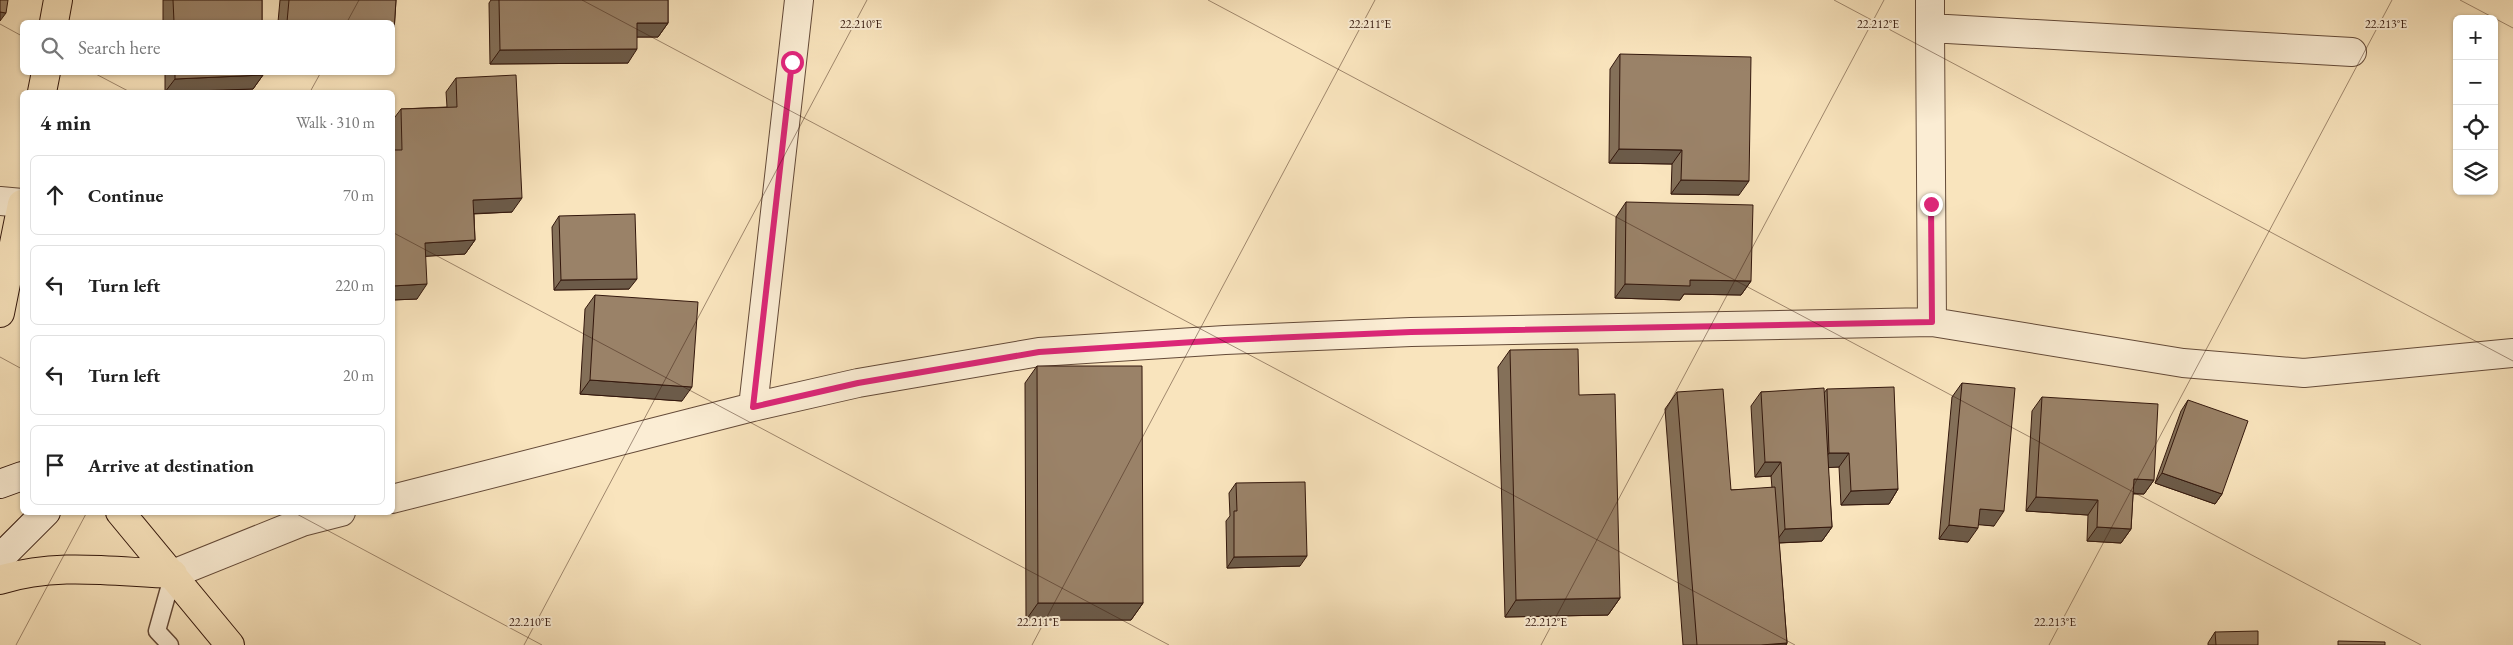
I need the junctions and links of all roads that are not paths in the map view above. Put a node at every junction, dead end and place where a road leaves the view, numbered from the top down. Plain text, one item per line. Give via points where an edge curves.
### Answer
1 (58, 0) edge
2 (799, 0) edge
3 (1930, 0) edge
4 (54, 20) edge
5 (1930, 28) junction
6 (2352, 52) dead end
7 (45, 75) edge
8 (42, 90) edge
9 (0, 201) edge
10 (20, 203) edge
11 (20, 213) edge
12 (0, 313) edge
13 (1932, 322) junction
14 (2513, 353) edge
15 (753, 407) junction
16 (20, 477) edge
17 (0, 484) edge
18 (395, 498) edge
19 (43, 515) edge
20 (122, 515) edge
21 (329, 515) edge
22 (0, 558) edge
23 (173, 574) junction
24 (0, 580) edge
25 (170, 645) edge
26 (230, 645) edge

1 - 4 main road
2 - 15 street
3 - 5 street
5 - 6 street
5 - 13 street
7 - 8 main road
9 - 10 street
11 - 12 main road
13 - 14 street via 2184,363 2304,373
13 - 15 street via 1411,332 1049,352 858,383
15 - 18 street
16 - 17 street
19 - 22 street
20 - 23 main road
21 - 23 street via 302,522
23 - 24 main road via 68,568 27,571
23 - 25 lane via 157,630
23 - 26 main road

